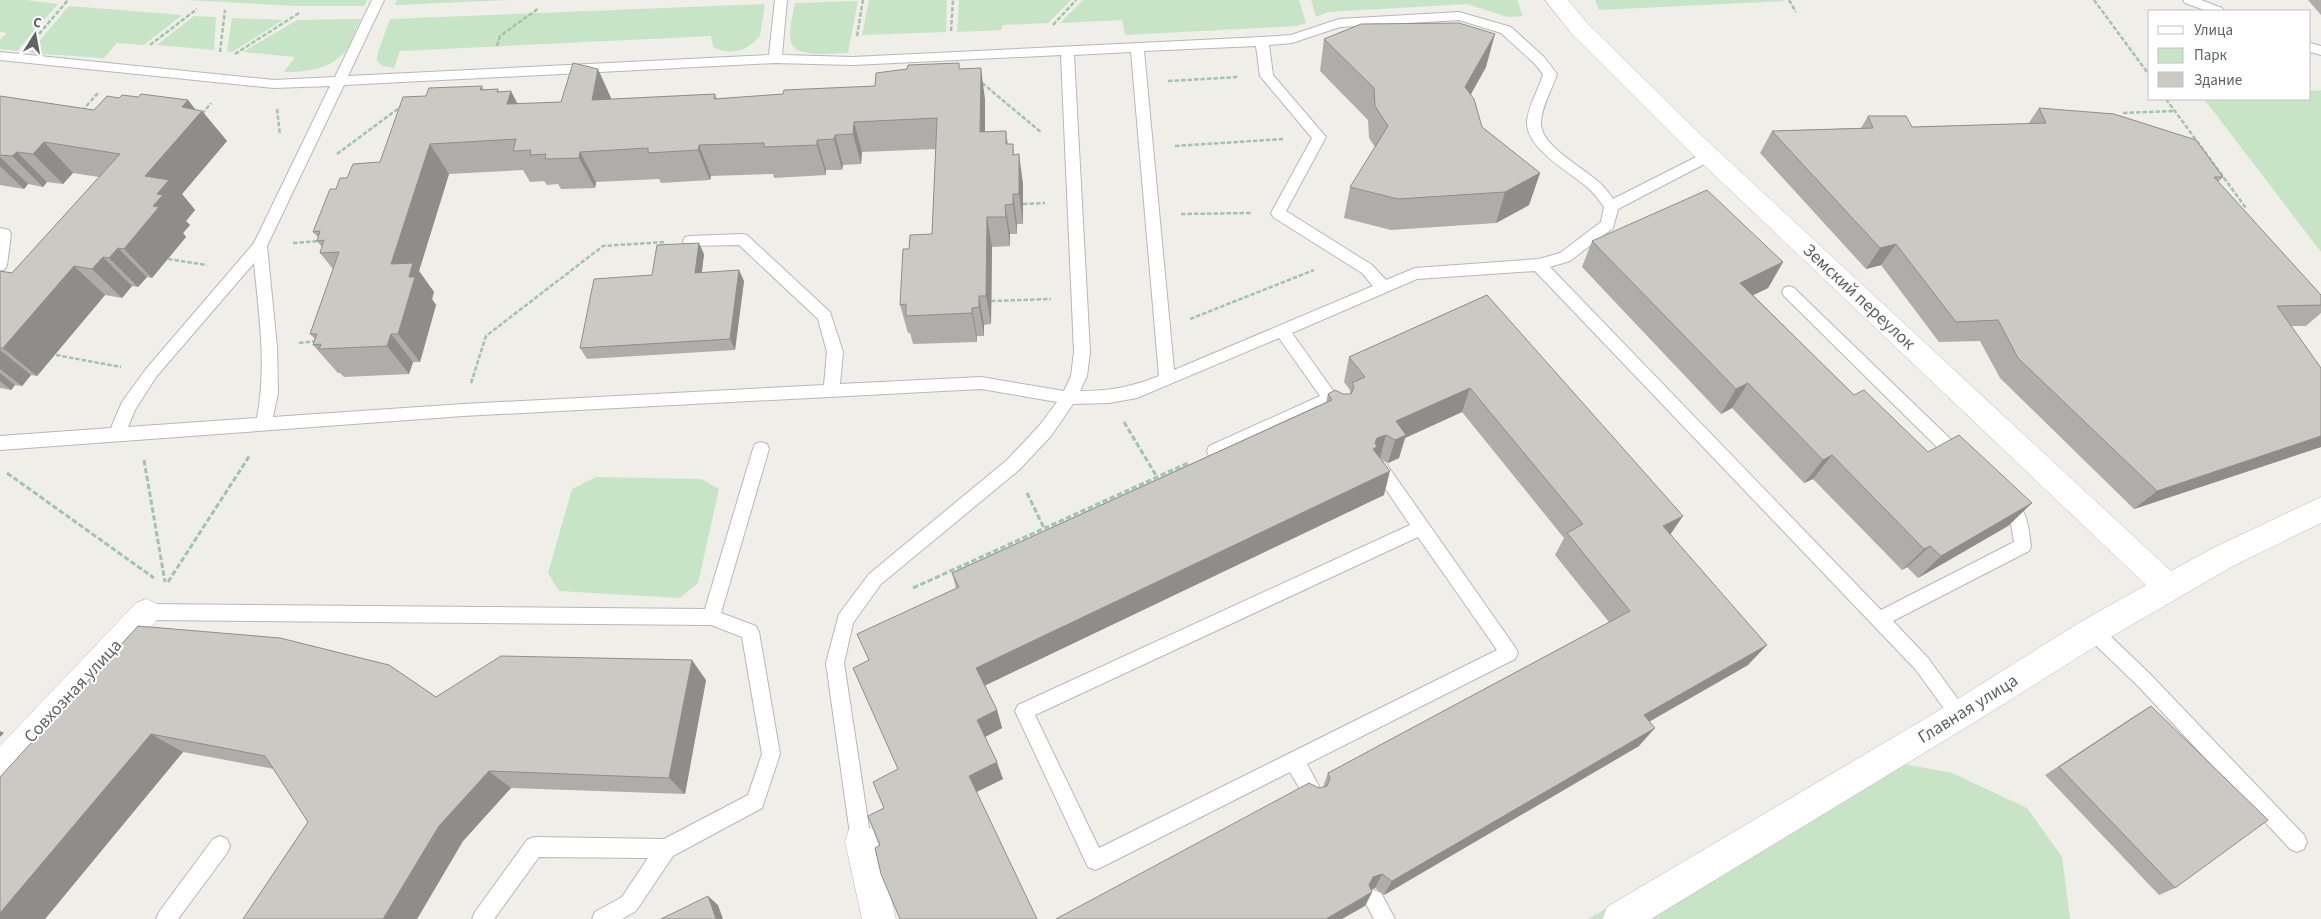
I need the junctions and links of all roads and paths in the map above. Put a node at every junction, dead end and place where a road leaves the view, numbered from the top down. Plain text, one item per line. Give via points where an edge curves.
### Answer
1 (68, 0) edge
2 (378, 0) edge
3 (781, 0) edge
4 (863, 0) edge
5 (1556, 0) edge
6 (1789, 0) edge
7 (2094, 0) edge
8 (2189, 0) edge
9 (539, 8) dead end
10 (197, 9) dead end
11 (225, 10) dead end
12 (2215, 10) edge
13 (1796, 12) dead end
14 (299, 13) dead end
15 (1262, 41) junction
16 (1137, 47) junction
17 (1066, 50) junction
18 (0, 56) edge
19 (950, 57) junction
20 (18, 58) junction
21 (775, 58) junction
22 (852, 61) junction
23 (219, 63) junction
24 (120, 68) junction
25 (489, 73) junction
26 (2148, 73) edge
27 (1267, 76) junction
28 (213, 78) junction
29 (339, 81) junction
30 (1140, 82) junction
31 (2167, 100) edge
32 (2175, 111) junction
33 (2123, 113) dead end
34 (76, 117) edge
35 (1319, 137) junction
36 (1146, 148) junction
37 (1709, 156) junction
38 (1072, 159) junction
39 (1612, 206) junction
40 (2246, 208) dead end
41 (1278, 213) junction
42 (1152, 215) junction
43 (0, 233) edge
44 (326, 241) edge
45 (690, 241) joint
46 (260, 246) junction
47 (1347, 256) junction
48 (168, 259) dead end
49 (0, 265) edge
50 (1539, 265) junction
51 (238, 270) junction
52 (1382, 286) junction
53 (1789, 292) dead end
54 (1079, 298) junction
55 (991, 301) dead end
56 (1162, 330) junction
57 (1282, 330) junction
58 (324, 340) edge
59 (269, 347) junction
60 (56, 355) dead end
61 (151, 373) junction
62 (1167, 378) junction
63 (831, 391) junction
64 (1109, 397) junction
65 (1069, 398) junction
66 (463, 410) junction
67 (264, 424) junction
68 (139, 432) junction
69 (117, 434) junction
70 (0, 443) edge
71 (760, 449) dead end
72 (1215, 451) joint
73 (1013, 465) junction
74 (1379, 467) edge
75 (0, 468) edge
76 (1975, 473) edge
77 (1157, 477) junction
78 (1990, 487) edge
79 (2321, 508) edge
80 (1044, 528) junction
81 (1421, 528) junction
82 (165, 586) junction
83 (2168, 587) junction
84 (908, 591) dead end
85 (146, 612) joint
86 (711, 617) junction
87 (1878, 620) junction
88 (2092, 630) junction
89 (1959, 715) junction
90 (1294, 760) junction
91 (0, 769) edge
92 (1314, 794) edge
93 (861, 841) joint
94 (2296, 842) dead end
95 (220, 846) dead end
96 (666, 849) junction
97 (1374, 900) edge
98 (166, 919) edge
99 (482, 919) edge
100 (602, 919) edge
101 (880, 919) edge
102 (1385, 919) edge
103 (1620, 919) edge

1 - 20 path
2 - 29 lane
3 - 21 lane
4 - 22 path
5 - 37 street, Земский переулок via 1580,29
6 - 13 path
7 - 26 path
8 - 12 lane
9 - 25 path via 500,36
10 - 24 path
11 - 23 path
14 - 23 path
15 - 16 lane
15 - 27 lane
15 - 39 lane via 1292,39 1338,23 1459,16 1506,30 1550,74 1536,112 1534,128 1544,145 1597,188
16 - 17 lane
16 - 30 lane
17 - 19 lane
17 - 38 lane
18 - 20 lane
19 - 22 lane
19 - 38 path
20 - 24 lane
21 - 22 lane
21 - 25 lane
23 - 28 path
24 - 28 lane
24 - 34 path
25 - 29 lane
27 - 30 path
27 - 35 lane
28 - 29 lane via 274,84
29 - 46 lane
30 - 36 lane
31 - 32 path
32 - 33 path
32 - 40 path
35 - 36 path
35 - 41 lane
36 - 42 lane
37 - 39 lane
37 - 83 street, Земский переулок
38 - 54 lane
39 - 50 lane via 1608,224 1565,257
41 - 42 path
41 - 47 lane
42 - 56 lane
43 - 49 lane via 4,234
44 - 46 path
45 - 63 lane via 742,239 825,316 835,352
45 - 66 path via 603,246 486,336
46 - 51 lane
46 - 59 lane
47 - 52 lane via 1367,269
47 - 56 path
48 - 51 path
50 - 52 lane via 1415,274
50 - 87 lane
51 - 61 lane
52 - 57 lane
53 - 76 lane
54 - 55 path
54 - 65 lane via 1082,352 1079,376
56 - 62 lane
57 - 62 lane
57 - 72 lane via 1335,405
58 - 59 path
59 - 67 lane via 270,393
60 - 61 path
61 - 69 lane via 128,407
62 - 64 lane via 1137,392
63 - 65 lane via 981,384
63 - 66 lane
64 - 65 lane
64 - 77 path
65 - 73 lane via 1045,431
66 - 67 lane
67 - 68 lane
67 - 82 path via 255,448
68 - 69 lane
68 - 82 path
69 - 70 lane
71 - 86 lane
72 - 77 path
73 - 80 path
73 - 93 lane via 875,579 845,620 835,663
74 - 81 lane
75 - 82 path
77 - 80 path
78 - 87 lane via 2018,515 2023,546
79 - 83 street, Главная улица
80 - 84 path
81 - 90 lane via 1510,653
81 - 90 lane via 1024,711 1095,860
83 - 88 street, Главная улица
85 - 86 lane
85 - 91 street, Совхозная улица
86 - 96 lane via 750,632 772,754 755,801
87 - 89 lane via 1922,664
88 - 89 street, Главная улица
88 - 94 lane via 2144,680
89 - 103 street, Главная улица
90 - 92 lane
93 - 101 street
95 - 98 lane
96 - 99 lane via 534,847
96 - 100 lane via 629,904
97 - 102 lane

